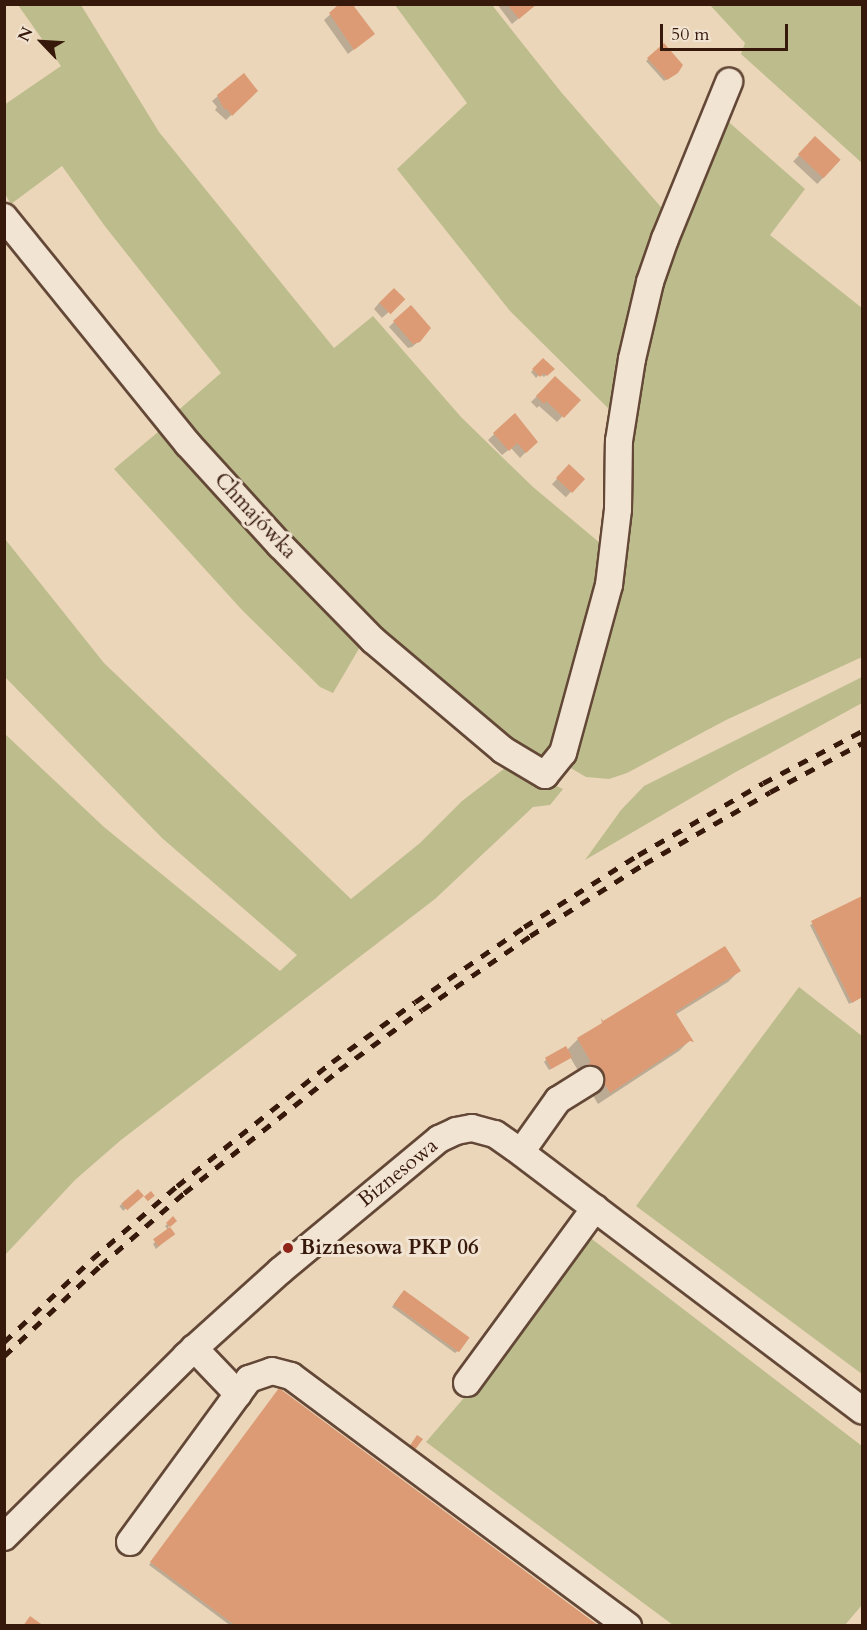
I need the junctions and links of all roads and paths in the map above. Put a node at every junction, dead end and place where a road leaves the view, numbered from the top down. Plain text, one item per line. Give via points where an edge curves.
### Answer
1 (729, 82) dead end
2 (4, 217) edge
3 (590, 1080) dead end
4 (521, 1152) junction
5 (595, 1208) junction
6 (194, 1348) junction
7 (467, 1383) dead end
8 (238, 1394) junction
9 (862, 1410) edge
10 (4, 1537) edge
11 (130, 1542) dead end
12 (628, 1626) edge

1 - 2 street, Chmajówka via 664,238 650,282 619,441 618,509 609,585 563,753 545,775 503,750 373,640 280,545 188,444
3 - 4 street via 558,1100
4 - 5 street, Biznesowa
4 - 6 street, Biznesowa via 483,1130 456,1131 439,1139 279,1271
5 - 7 street
5 - 9 street, Biznesowa
6 - 8 street
6 - 10 street, Biznesowa
8 - 11 street
8 - 12 street via 249,1379 272,1371 291,1376

